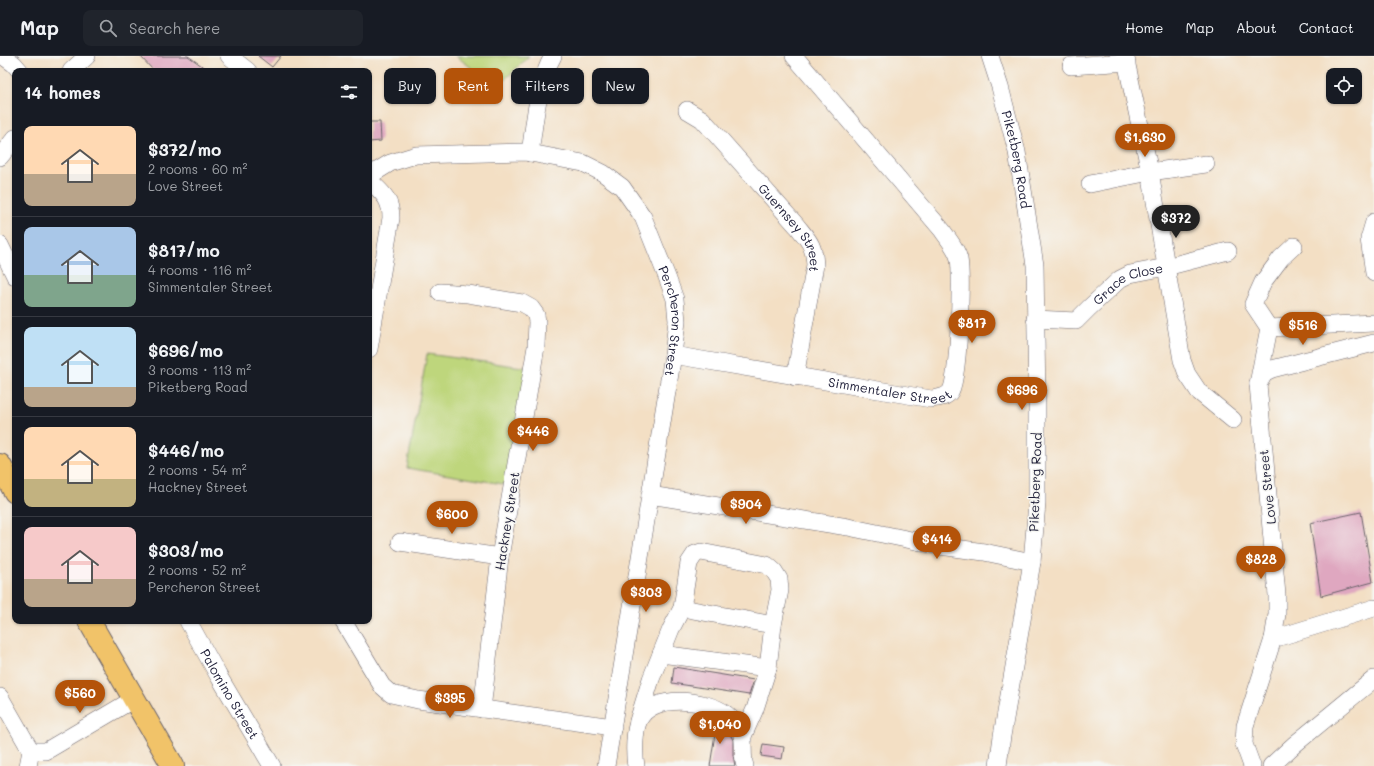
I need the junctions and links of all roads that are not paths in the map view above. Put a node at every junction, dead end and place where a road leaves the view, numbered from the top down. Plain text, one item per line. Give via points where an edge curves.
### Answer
1 (3, 56) edge
2 (88, 56) edge
3 (228, 56) edge
4 (553, 56) edge
5 (794, 56) edge
6 (990, 56) edge
7 (1126, 59) edge
8 (1071, 66) dead end
9 (17, 68) edge
10 (74, 68) edge
11 (244, 68) edge
12 (687, 110) dead end
13 (12, 142) edge
14 (530, 153) junction
15 (0, 157) edge
16 (1206, 164) dead end
17 (1150, 172) junction
18 (372, 174) edge
19 (372, 183) edge
20 (1090, 184) dead end
21 (1374, 222) edge
22 (0, 246) edge
23 (1294, 246) dead end
24 (1228, 251) dead end
25 (1166, 267) junction
26 (12, 270) edge
27 (1374, 273) edge
28 (440, 292) dead end
29 (373, 301) edge
30 (372, 313) edge
31 (1035, 319) junction
32 (1374, 323) edge
33 (1269, 328) junction
34 (1374, 343) edge
35 (673, 355) junction
36 (795, 377) junction
37 (1258, 384) junction
38 (1233, 420) dead end
39 (0, 465) edge
40 (12, 487) edge
41 (650, 495) junction
42 (400, 542) dead end
43 (500, 557) junction
44 (1032, 562) junction
45 (682, 608) junction
46 (1374, 608) edge
47 (91, 624) edge
48 (190, 624) edge
49 (345, 624) edge
50 (773, 625) junction
51 (1273, 639) junction
52 (661, 654) junction
53 (768, 668) junction
54 (1374, 679) edge
55 (0, 697) edge
56 (134, 699) junction
57 (482, 709) junction
58 (638, 721) junction
59 (613, 727) junction
60 (743, 736) junction
61 (30, 759) edge
62 (743, 764) edge
63 (173, 766) edge
64 (272, 766) edge
65 (606, 766) edge
66 (636, 766) edge
67 (998, 766) edge
68 (1252, 766) edge
69 (1271, 766) edge

1 - 9 street
2 - 10 street
3 - 11 street
4 - 14 street via 546,68 541,88
5 - 36 street, Simmentaler Street via 942,230 959,257 961,276 957,364 954,386 945,396 931,399
6 - 31 street, Piketberg Road via 1017,152 1035,265
7 - 8 street
7 - 17 street
12 - 36 street, Guernsey Street via 702,119 810,242 815,265
13 - 15 street
14 - 18 street, Percheron Street via 416,155 390,163
14 - 35 street, Percheron Street via 583,163 603,173 622,188 643,217 675,300 677,321
16 - 17 street
17 - 20 street
17 - 25 street
19 - 29 street via 389,202 391,210
21 - 27 street via 1369,239
22 - 26 street
23 - 33 street via 1281,258 1263,282 1253,304
24 - 25 street, Grace Close
25 - 31 street, Grace Close via 1130,274 1120,279 1076,321
25 - 38 street via 1182,360 1187,374 1199,392
28 - 43 street, Hackney Street via 512,300 531,308 536,314 536,347
29 - 30 street
31 - 44 street, Piketberg Road via 1037,503
32 - 33 street
33 - 37 street, Love Street
34 - 37 street via 1272,369 1264,373
35 - 36 street, Simmentaler Street
35 - 41 street, Percheron Street
37 - 51 street, Love Street via 1277,595
39 - 40 main road
41 - 44 street via 848,527
41 - 59 street, Percheron Street
42 - 43 street
43 - 57 street, Hackney Street
44 - 67 street, Piketberg Road
45 - 50 street
45 - 50 street via 689,563 695,554 701,552 767,565 774,571 779,579 780,590
45 - 52 street
46 - 51 street
47 - 56 main road
48 - 64 street, Palomino Street
49 - 57 street via 382,686 391,694
50 - 53 street
51 - 68 street, Love Street via 1245,726 1244,744
52 - 53 street
52 - 58 street
53 - 60 street
54 - 69 street
55 - 61 street
56 - 61 street
56 - 63 main road
57 - 59 street
58 - 60 street via 653,707 666,702 686,701 713,707 725,713 734,721
58 - 66 street via 634,748
59 - 65 street, Percheron Street
60 - 62 street

